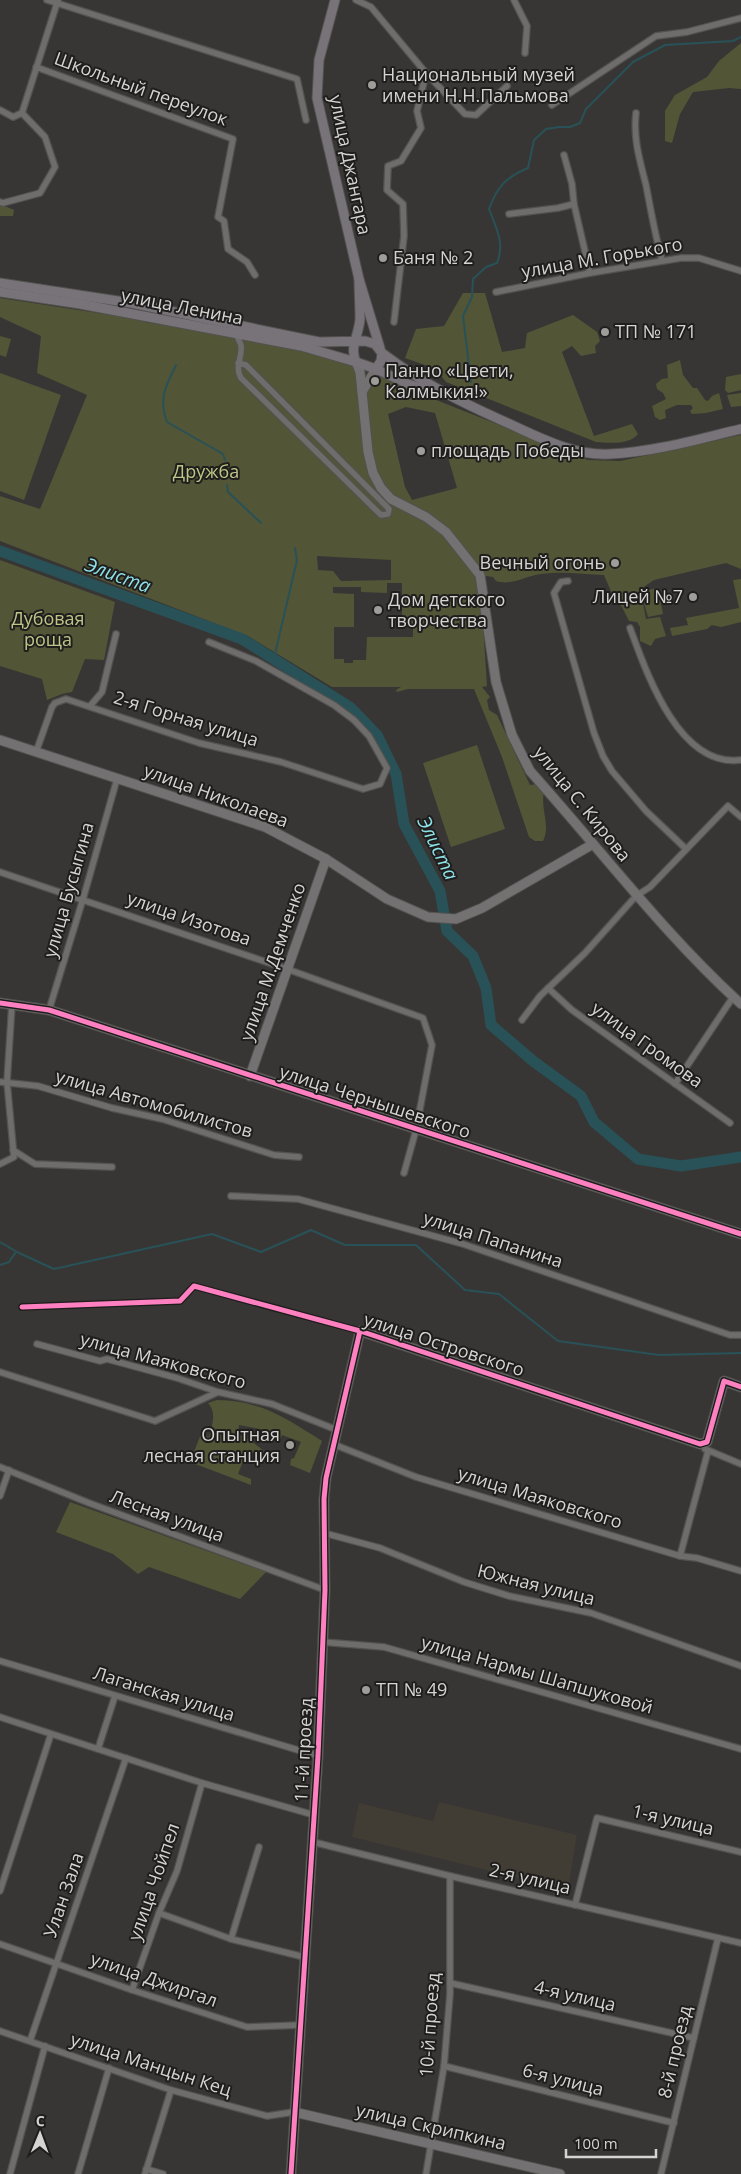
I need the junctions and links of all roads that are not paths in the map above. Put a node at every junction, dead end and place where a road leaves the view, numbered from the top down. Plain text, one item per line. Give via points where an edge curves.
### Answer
1 (47, 0) edge
2 (335, 0) edge
3 (356, 0) edge
4 (514, 0) edge
5 (58, 2) edge
6 (741, 18) edge
7 (525, 53) dead end
8 (36, 67) junction
9 (426, 73) junction
10 (506, 86) dead end
11 (552, 105) dead end
12 (0, 110) edge
13 (22, 112) junction
14 (636, 113) dead end
15 (306, 120) dead end
16 (564, 155) dead end
17 (0, 202) edge
18 (574, 204) junction
19 (509, 214) dead end
20 (662, 260) junction
21 (741, 271) edge
22 (590, 273) junction
23 (255, 274) dead end
24 (359, 279) junction
25 (0, 283) edge
26 (0, 292) edge
27 (496, 292) dead end
28 (394, 322) dead end
29 (236, 334) junction
30 (355, 342) junction
31 (381, 350) junction
32 (356, 362) junction
33 (238, 363) junction
34 (376, 369) junction
35 (362, 392) junction
36 (451, 398) junction
37 (741, 429) edge
38 (568, 581) dead end
39 (630, 628) dead end
40 (116, 634) dead end
41 (209, 642) dead end
42 (90, 706) junction
43 (0, 740) edge
44 (36, 752) junction
45 (741, 760) edge
46 (117, 779) junction
47 (741, 817) edge
48 (593, 844) junction
49 (685, 848) junction
50 (326, 859) junction
51 (0, 872) edge
52 (636, 896) junction
53 (84, 899) junction
54 (287, 969) junction
55 (548, 988) junction
56 (733, 997) junction
57 (0, 1003) edge
58 (12, 1004) junction
59 (741, 1004) edge
60 (49, 1010) junction
61 (522, 1020) dead end
62 (250, 1076) junction
63 (0, 1082) edge
64 (7, 1082) junction
65 (675, 1084) junction
66 (730, 1123) dead end
67 (416, 1130) junction
68 (13, 1150) junction
69 (299, 1157) dead end
70 (0, 1164) edge
71 (112, 1167) dead end
72 (404, 1173) dead end
73 (231, 1196) dead end
74 (741, 1234) edge
75 (22, 1307) dead end
76 (360, 1332) junction
77 (741, 1335) edge
78 (37, 1344) dead end
79 (0, 1372) edge
80 (741, 1387) edge
81 (218, 1392) junction
82 (337, 1430) junction
83 (333, 1444) junction
84 (700, 1444) junction
85 (708, 1451) junction
86 (741, 1464) edge
87 (0, 1467) edge
88 (10, 1470) junction
89 (0, 1496) edge
90 (324, 1534) junction
91 (680, 1556) junction
92 (741, 1571) edge
93 (325, 1590) junction
94 (322, 1642) junction
95 (0, 1661) edge
96 (741, 1666) edge
97 (115, 1696) junction
98 (0, 1717) edge
99 (51, 1734) junction
100 (98, 1749) junction
101 (741, 1750) edge
102 (318, 1756) junction
103 (126, 1758) junction
104 (202, 1783) junction
105 (314, 1815) junction
106 (313, 1842) junction
107 (259, 1847) dead end
108 (741, 1852) edge
109 (450, 1876) junction
110 (0, 1891) edge
111 (575, 1905) junction
112 (158, 1913) junction
113 (718, 1938) junction
114 (231, 1939) junction
115 (741, 1943) edge
116 (0, 1944) edge
117 (304, 1957) junction
118 (56, 1962) junction
119 (450, 1983) junction
120 (132, 1990) junction
121 (301, 2025) junction
122 (0, 2031) edge
123 (694, 2038) junction
124 (30, 2041) junction
125 (45, 2046) junction
126 (444, 2066) junction
127 (109, 2068) junction
128 (171, 2090) junction
129 (294, 2112) junction
130 (674, 2123) junction
131 (431, 2143) junction
132 (145, 2172) edge
133 (10, 2174) edge
134 (78, 2174) edge
135 (163, 2174) edge
136 (291, 2174) edge
137 (426, 2174) edge
138 (560, 2174) edge
139 (661, 2174) edge

1 - 5 street
2 - 24 main road, улица Джангара via 319,60 317,98
3 - 9 street via 371,7
4 - 7 street via 527,26
5 - 8 street
5 - 15 street via 296,79
6 - 11 street via 687,32 656,36
8 - 13 street
8 - 23 street, Школьный переулок via 232,139 218,217 224,221 228,249 247,262
9 - 10 street via 465,114 476,116
9 - 28 street via 417,111 421,128 401,161 388,166 386,190 403,204 404,236
12 - 13 street via 13,117
13 - 17 street via 45,137 55,167 40,193
14 - 20 street via 636,146
16 - 18 street
18 - 19 street
18 - 22 street
20 - 21 street, улица М. Горького via 699,258
20 - 22 street, улица М. Горького
22 - 27 street, улица М. Горького
24 - 30 main road, улица Джангара via 360,320
24 - 31 main road, улица Джангара
25 - 30 main road, улица Ленина via 132,304 319,342
26 - 29 main road, улица Ленина
29 - 32 main road, улица Ленина via 302,346
29 - 33 street via 241,346
30 - 31 main road via 376,344
30 - 32 main road via 352,351
31 - 34 main road via 381,361
31 - 36 main road via 411,375
32 - 34 main road
32 - 35 street, улица С. Кирова
33 - 33 street via 240,378 381,515 388,514 389,509 253,372
34 - 35 street
34 - 36 main road
35 - 48 street, улица С. Кирова via 368,452 380,488 391,499 426,517 446,532 480,575 496,682 514,741 530,771
36 - 37 main road via 546,440 581,451 608,454 654,448
38 - 49 street via 561,582 554,593 599,746 612,770 646,811
39 - 45 street via 650,679 682,732 710,756
40 - 42 street via 102,692
41 - 42 street, 2-я Горная улица via 256,661 334,705 354,720 369,736 387,768 380,784 363,789 281,762 199,743
42 - 44 street, 2-я Горная улица via 66,699 55,703
43 - 44 street, улица Николаева
44 - 46 street, улица Николаева
46 - 50 street, улица Николаева via 266,827
46 - 53 street, улица Бусыгина
47 - 49 street via 728,806
48 - 50 street, улица Николаева via 482,908 456,919 428,917 387,899
48 - 52 street, улица С. Кирова
49 - 52 street via 650,887
50 - 54 street, улица М.Демченко
51 - 53 street, улица Изотова
52 - 55 street via 585,953
52 - 56 street, улица С. Кирова
53 - 54 street, улица Изотова
53 - 60 street, улица Бусыгина
54 - 62 street, улица М.Демченко
54 - 67 street, улица Изотова via 423,1018 432,1045
55 - 61 street
55 - 65 street, улица Громова via 572,1010
56 - 59 street, улица С. Кирова
56 - 65 street
57 - 58 street, улица Чернышевского
58 - 60 street, улица Чернышевского
58 - 64 street
60 - 62 street, улица Чернышевского
62 - 67 street, улица Чернышевского
63 - 64 street, улица Автомобилистов
64 - 68 street
64 - 69 street, улица Автомобилистов via 38,1086 162,1119 274,1155
65 - 66 street, улица Громова
67 - 72 street, улица Чернышевского
67 - 74 street, улица Чернышевского
68 - 70 street via 14,1158
68 - 71 street via 35,1164
73 - 77 street, улица Папанина via 298,1199 391,1224 463,1244 730,1335
75 - 76 street, улица Островского via 180,1301 194,1286
76 - 82 street, 11-й проезд
76 - 84 street, улица Островского
78 - 81 street, улица Маяковского via 100,1361 107,1359
79 - 81 street via 155,1421
80 - 84 street via 724,1380 707,1442
81 - 82 street, улица Маяковского via 272,1404
82 - 83 street, 11-й проезд
83 - 90 street, 11-й проезд via 326,1478
83 - 91 street, улица Маяковского via 416,1477
84 - 85 street, улица Островского
85 - 86 street, улица Островского
85 - 91 street
87 - 88 street, Лесная улица
88 - 89 street
88 - 93 street, Лесная улица via 89,1503
90 - 93 street, 11-й проезд
90 - 96 street, Южная улица via 380,1548 464,1582 509,1596 591,1613
91 - 92 street, улица Маяковского
93 - 94 street, 11-й проезд
94 - 101 street, улица Нармы Шапшуковой via 384,1647
94 - 102 street, 11-й проезд
95 - 97 street, Лаганская улица
97 - 100 street
97 - 102 street, Лаганская улица
98 - 99 street
99 - 100 street
99 - 110 street
100 - 103 street
102 - 105 street, 11-й проезд
103 - 104 street
103 - 118 street, Улан Зала
104 - 105 street
104 - 112 street, улица Чойпел via 177,1871
105 - 106 street, 11-й проезд
106 - 109 street, 2-я улица
106 - 117 street, 11-й проезд
107 - 114 street
108 - 111 street, 1-я улица via 597,1818
109 - 111 street, 2-я улица
109 - 119 street, 10-й проезд
111 - 113 street, 2-я улица
112 - 114 street
112 - 120 street, улица Чойпел
113 - 115 street, 2-я улица
113 - 123 street, 8-й проезд
114 - 117 street
116 - 118 street, улица Джиргал
117 - 121 street, 11-й проезд
118 - 120 street, улица Джиргал
118 - 124 street, Улан Зала
119 - 123 street, 4-я улица
119 - 126 street, 10-й проезд
120 - 121 street, улица Джиргал via 247,2027
121 - 129 street, 11-й проезд
122 - 124 street, улица Манцын Кец
123 - 130 street, 8-й проезд
124 - 125 street, улица Манцын Кец
125 - 127 street, улица Манцын Кец
125 - 133 street
126 - 130 street, 6-я улица
126 - 131 street, 10-й проезд
127 - 128 street, улица Манцын Кец
127 - 134 street
128 - 129 street, улица Манцын Кец via 267,2116
128 - 132 street
129 - 131 street, улица Скрипкина
129 - 136 street, 11-й проезд
130 - 139 street, 8-й проезд
131 - 137 street, 10-й проезд
131 - 138 street, улица Скрипкина
132 - 135 street

